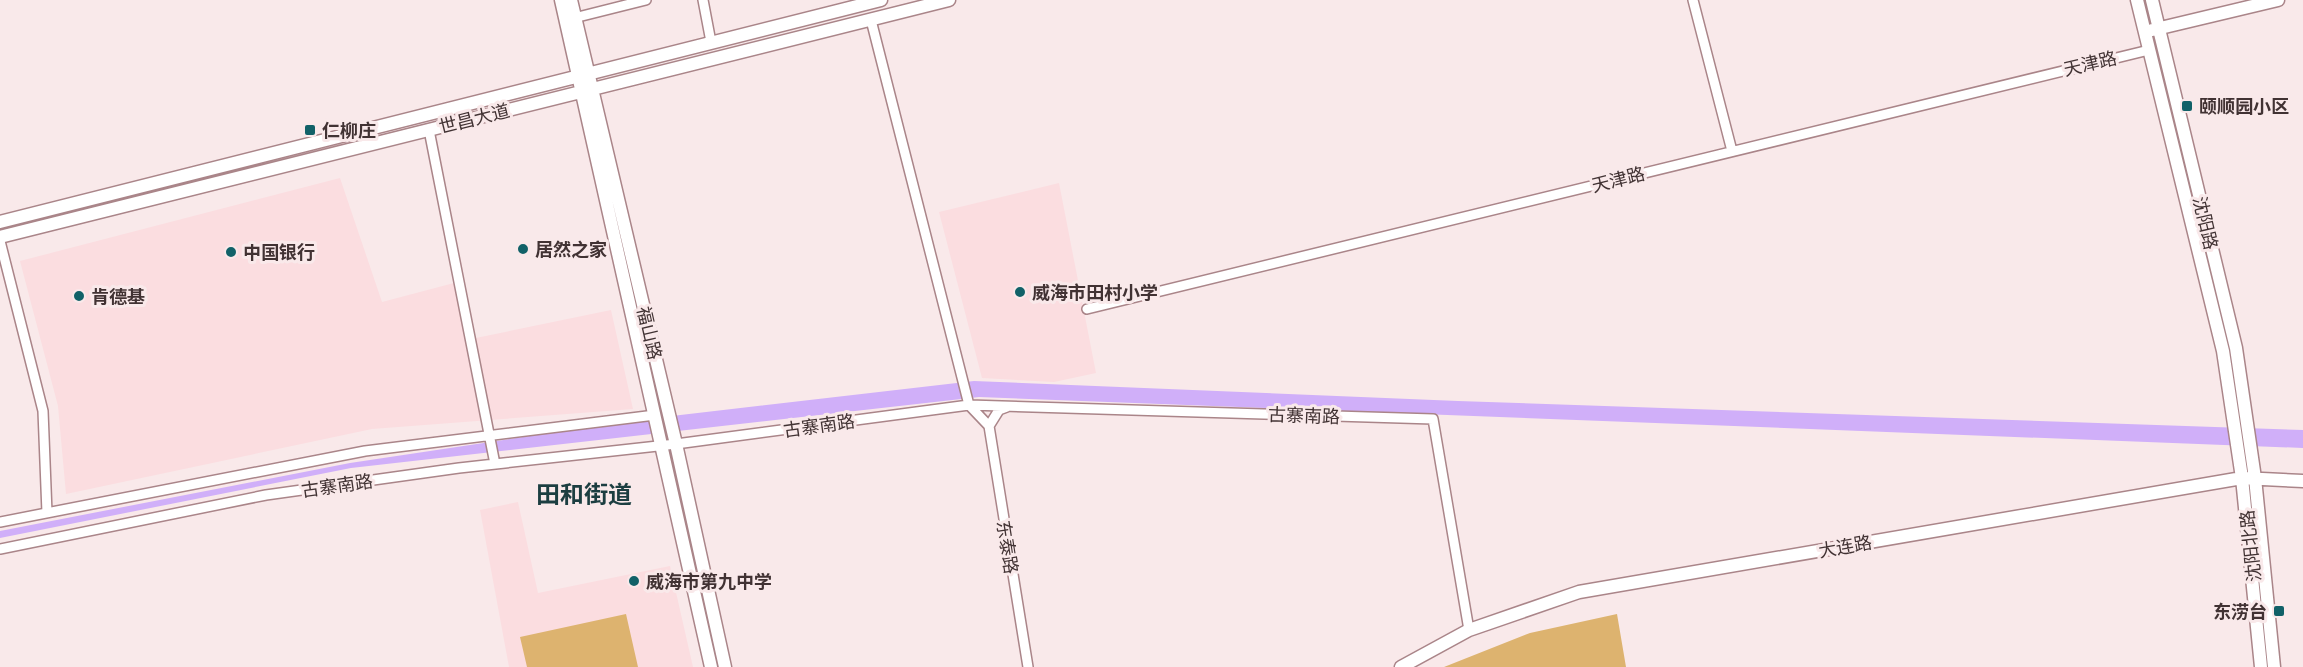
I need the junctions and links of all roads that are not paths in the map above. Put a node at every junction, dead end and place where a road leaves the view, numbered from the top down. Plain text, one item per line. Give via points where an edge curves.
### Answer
1 (561, 0) edge
2 (571, 0) edge
3 (646, 0) edge
4 (703, 0) edge
5 (881, 0) edge
6 (949, 0) edge
7 (1693, 0) edge
8 (2137, 0) edge
9 (2152, 0) edge
10 (2278, 0) edge
11 (571, 19) junction
12 (871, 20) junction
13 (2159, 29) junction
14 (2145, 32) junction
15 (711, 42) junction
16 (2150, 50) junction
17 (585, 75) junction
18 (589, 91) junction
19 (429, 130) junction
20 (1732, 151) junction
21 (0, 222) edge
22 (0, 239) edge
23 (1087, 309) dead end
24 (968, 402) junction
25 (1010, 406) junction
26 (655, 415) junction
27 (2240, 424) junction
28 (989, 426) junction
29 (491, 439) junction
30 (675, 441) junction
31 (661, 442) junction
32 (494, 460) junction
33 (2248, 478) junction
34 (2303, 481) edge
35 (47, 513) junction
36 (0, 522) edge
37 (0, 549) edge
38 (1470, 630) junction
39 (711, 667) edge
40 (725, 667) edge
41 (1028, 667) edge
42 (1401, 667) edge
43 (2261, 667) edge
44 (2274, 667) edge

1 - 11 main road
2 - 11 main road
3 - 11 street
4 - 15 street
5 - 15 main road, 世昌大道
6 - 12 main road, 世昌大道
7 - 20 street
8 - 14 main road, 沈阳路
9 - 13 main road, 沈阳路
10 - 13 main road
11 - 17 main road
12 - 18 main road, 世昌大道
12 - 24 street
13 - 14 main road
13 - 27 main road, 沈阳路 via 2236,348
14 - 16 main road, 沈阳路
15 - 17 main road, 世昌大道
16 - 20 street, 天津路
16 - 27 main road, 沈阳路
17 - 18 main road
17 - 21 main road, 世昌大道
18 - 19 main road, 世昌大道
18 - 26 main road
18 - 30 main road, 福山路
19 - 22 main road, 世昌大道
19 - 29 street
20 - 23 street, 天津路
22 - 35 street via 43,411
24 - 25 street, 古寨南路
24 - 28 street
24 - 30 street, 古寨南路
25 - 28 street via 999,411
25 - 38 street, 古寨南路 via 1433,419
26 - 29 street
26 - 31 main road
27 - 33 main road, 沈阳北路
28 - 41 street, 东泰路
29 - 32 street
29 - 35 street via 365,451
30 - 31 street, 古寨南路
30 - 40 main road, 福山路
31 - 32 street, 古寨南路
31 - 39 main road
32 - 37 street, 古寨南路 via 266,495
33 - 34 main road, 大连路
33 - 38 main road, 大连路 via 1579,592
33 - 43 main road, 沈阳北路
33 - 44 main road, 沈阳北路
35 - 36 street
38 - 42 main road, 大连路

